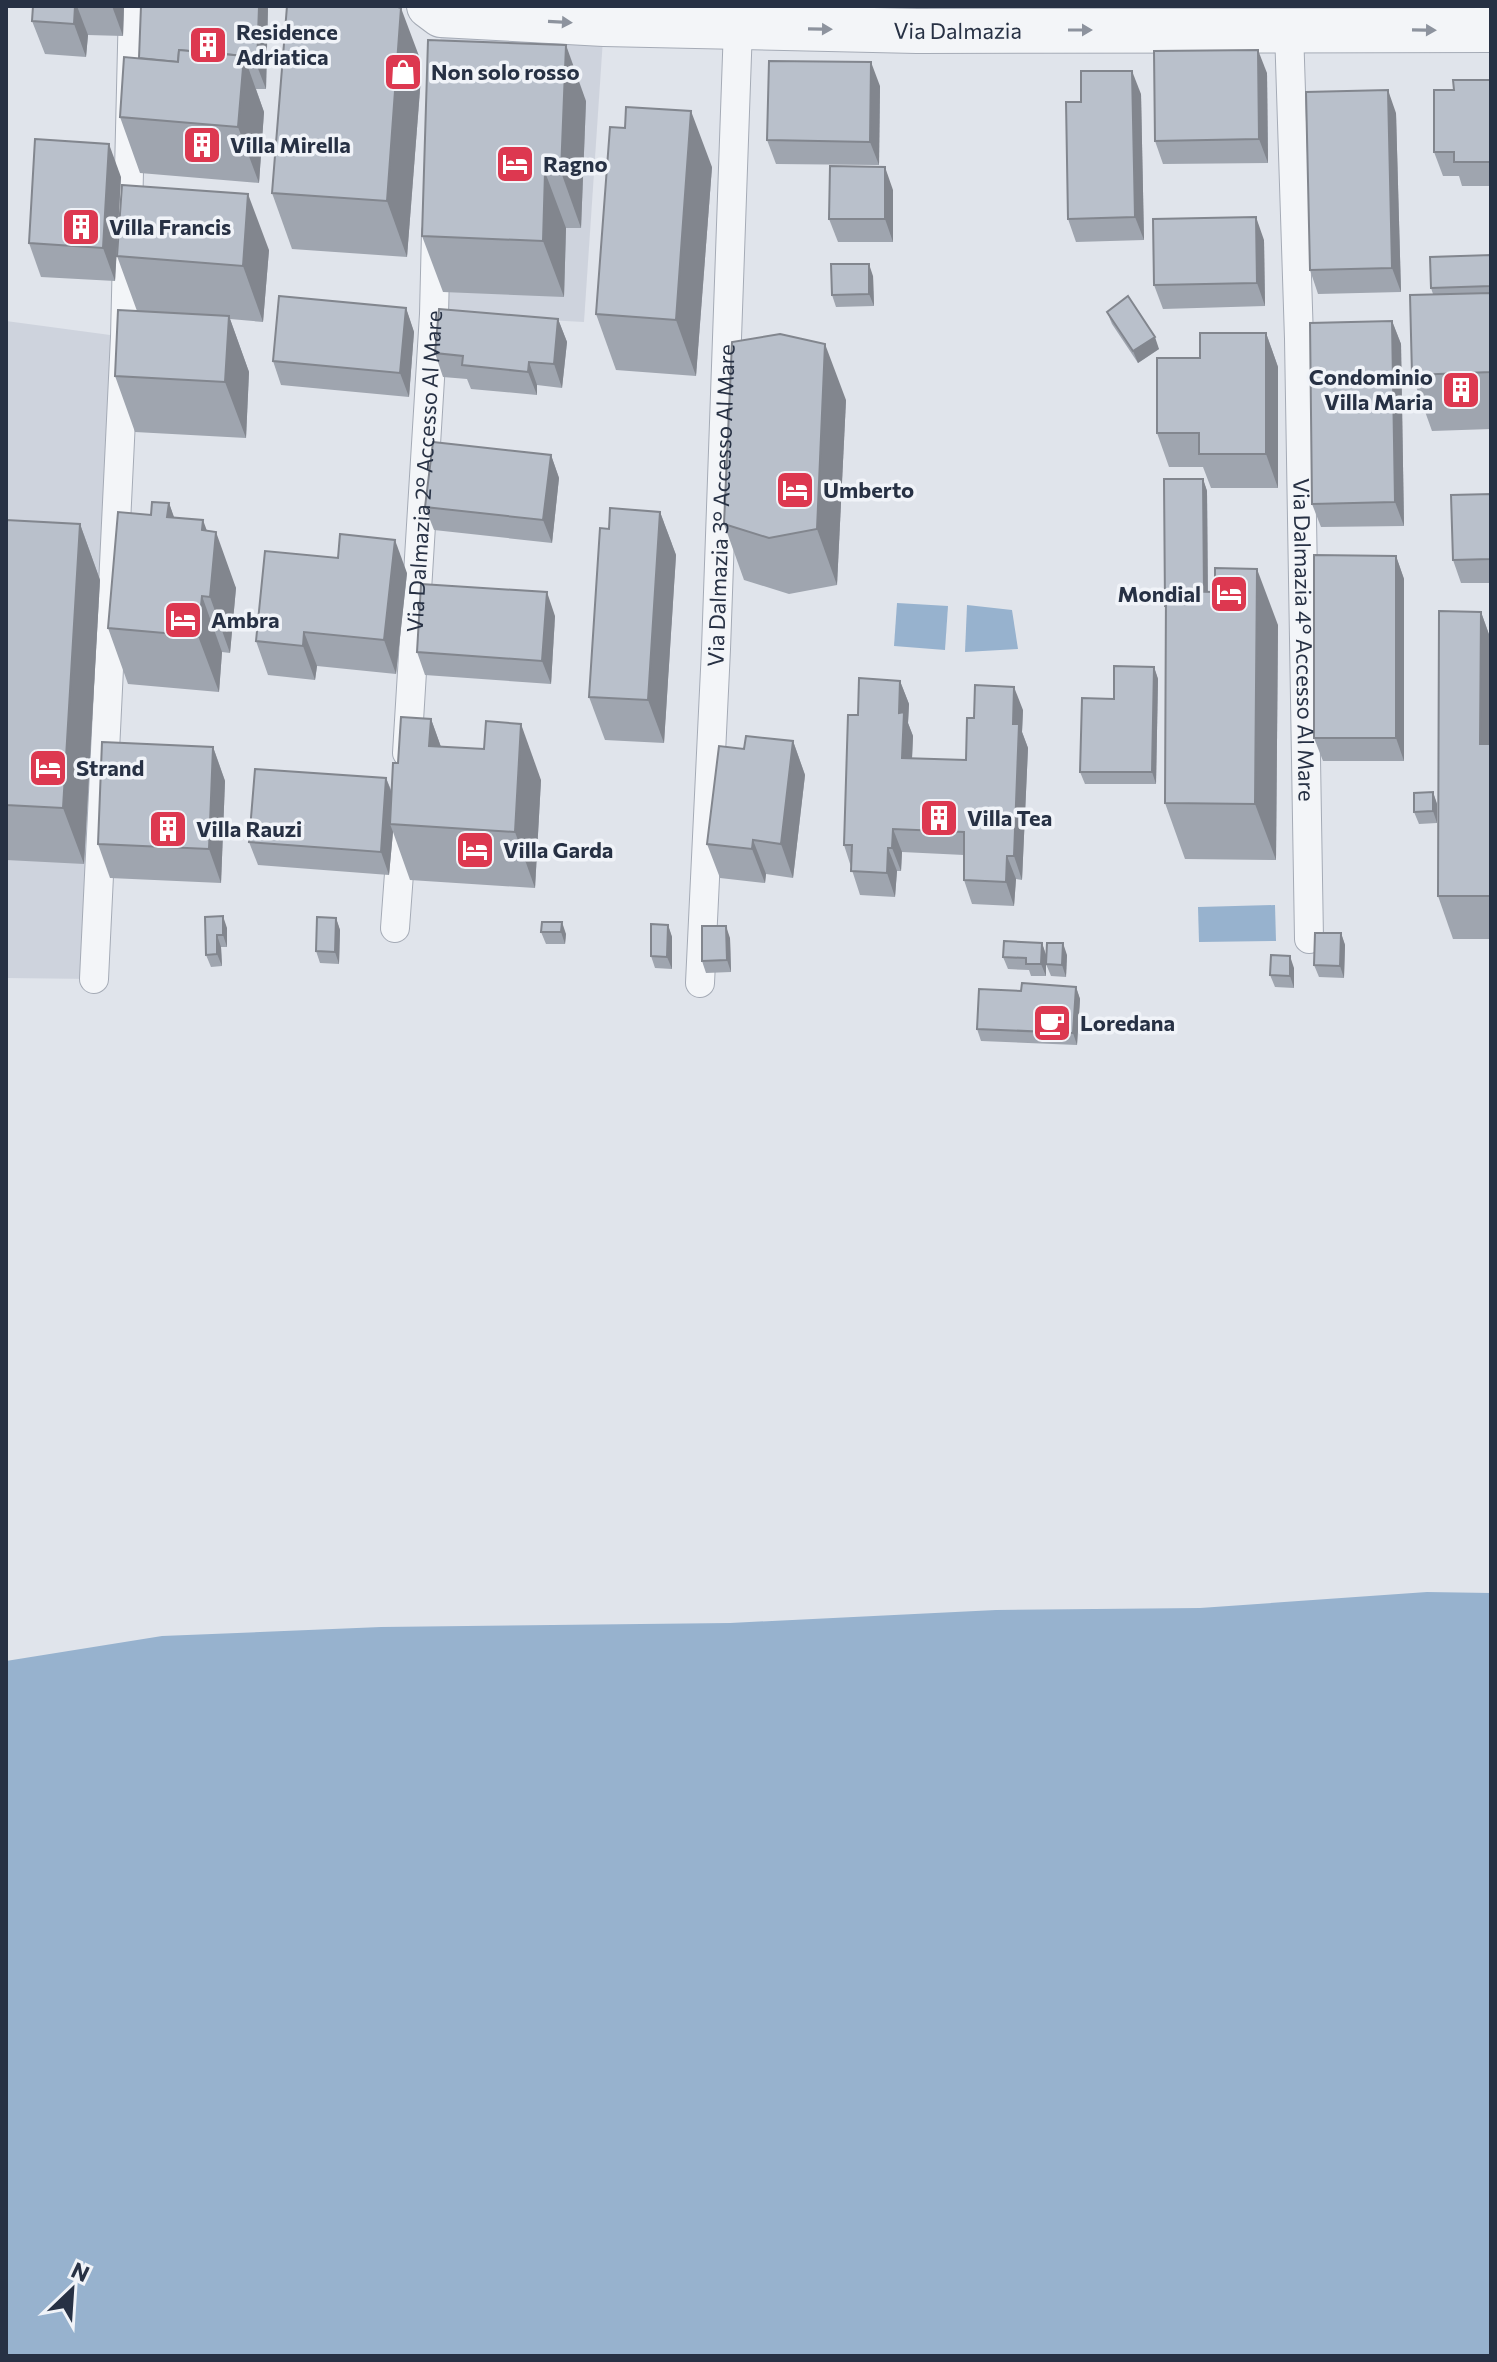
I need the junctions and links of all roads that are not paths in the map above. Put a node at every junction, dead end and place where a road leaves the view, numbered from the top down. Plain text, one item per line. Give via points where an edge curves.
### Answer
1 (133, 6) edge
2 (649, 16) edge
3 (1358, 18) edge
4 (437, 21) edge
5 (738, 27) junction
6 (1289, 30) junction
7 (1491, 30) edge
8 (436, 202) edge
9 (395, 928) dead end
10 (1309, 939) dead end
11 (94, 979) dead end
12 (700, 983) dead end

1 - 11 lane via 125,337
4 -> 2 street, Via Dalmazia
2 - 5 street, Via Dalmazia
3 - 6 street, Via Dalmazia
3 -> 7 street, Via Dalmazia
5 -> 6 street, Via Dalmazia
5 - 12 lane, Via Dalmazia 3° Accesso Al Mare
6 - 10 lane, Via Dalmazia 4° Accesso Al Mare
8 - 9 lane, Via Dalmazia 2° Accesso Al Mare via 434,314

